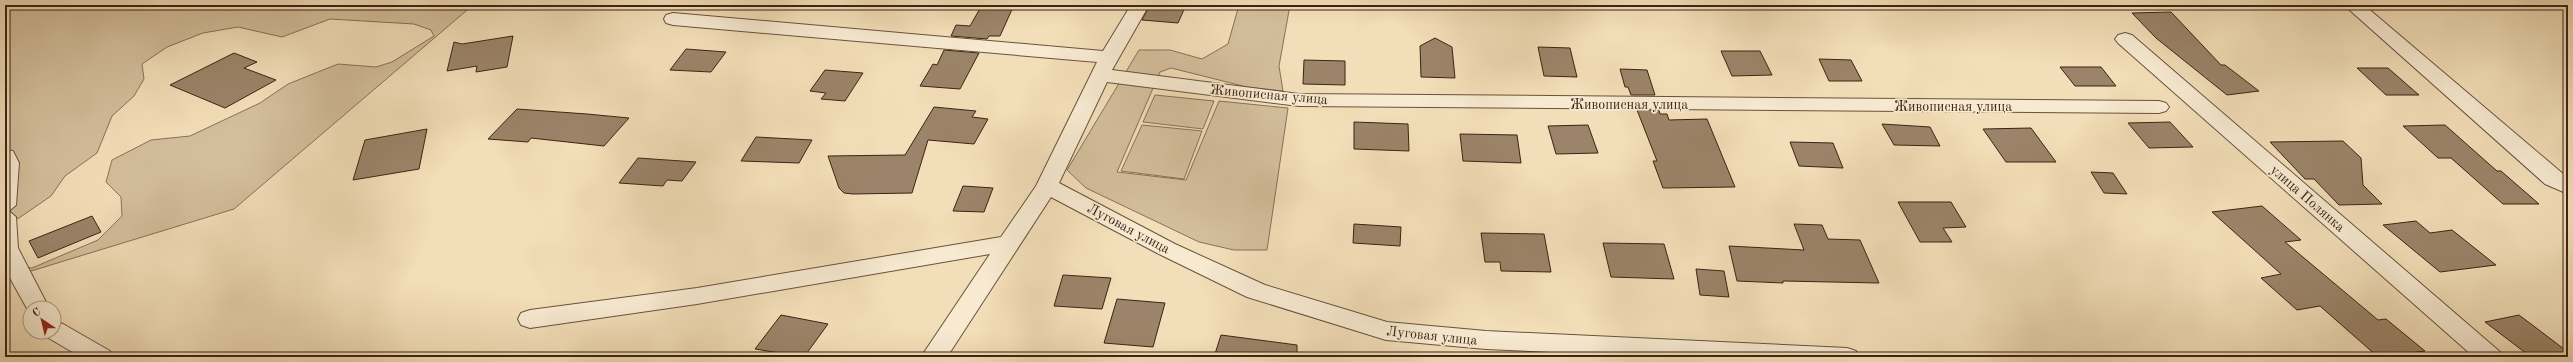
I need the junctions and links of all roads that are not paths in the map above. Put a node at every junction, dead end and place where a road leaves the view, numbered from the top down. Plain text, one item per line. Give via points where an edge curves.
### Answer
1 (1140, 5) edge
2 (2353, 5) edge
3 (673, 19) dead end
4 (2125, 39) dead end
5 (1109, 57) junction
6 (1101, 75) junction
7 (2159, 107) dead end
8 (5, 156) edge
9 (1047, 186) junction
10 (2568, 187) edge
11 (5, 205) edge
12 (5, 217) edge
13 (1007, 244) junction
14 (14, 278) edge
15 (32, 300) edge
16 (530, 319) dead end
17 (62, 335) edge
18 (101, 357) edge
19 (934, 357) edge
20 (1847, 357) edge
21 (2490, 357) edge

1 - 5 street
2 - 10 street via 2553,179
3 - 5 street
4 - 21 street, улица Полянка
5 - 6 street
6 - 7 street, Живописная улица via 1300,100
6 - 9 street
8 - 11 street via 8,163
9 - 13 street
9 - 20 street, Луговая улица via 1167,249 1256,291 1386,331 1486,340
12 - 14 street via 6,248
13 - 16 street via 697,296
13 - 19 street
14 - 15 street
17 - 18 street

